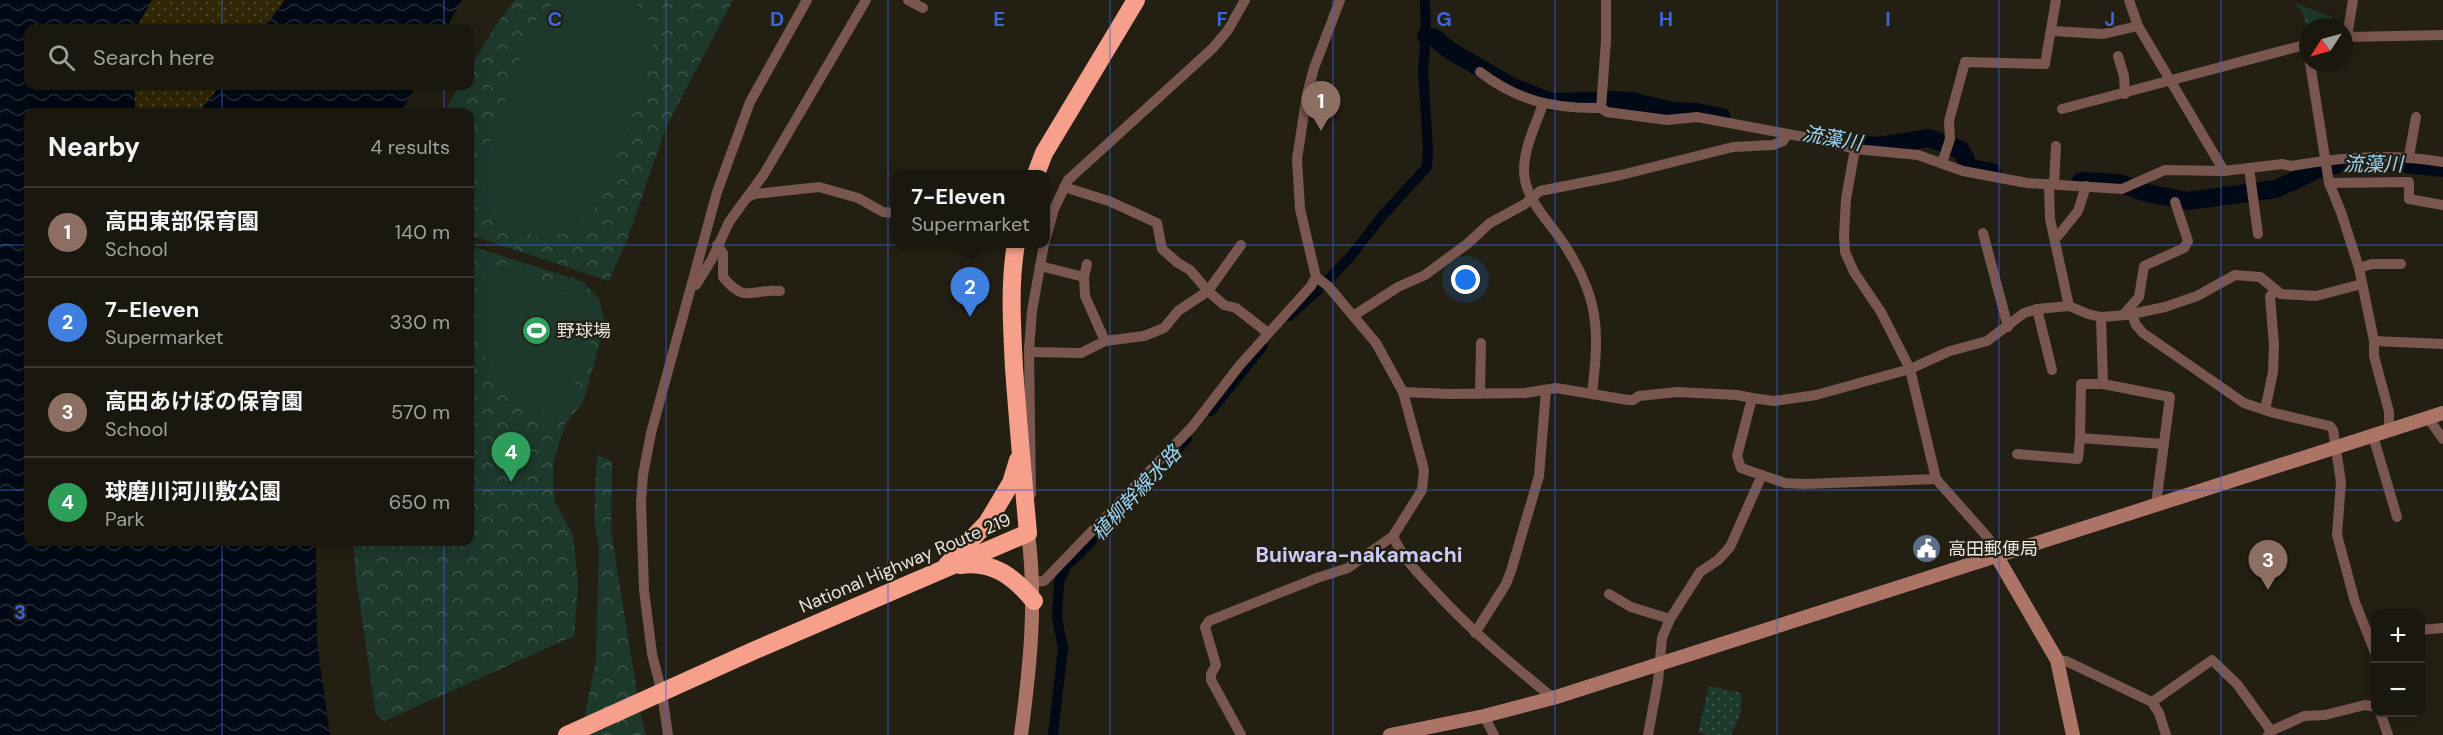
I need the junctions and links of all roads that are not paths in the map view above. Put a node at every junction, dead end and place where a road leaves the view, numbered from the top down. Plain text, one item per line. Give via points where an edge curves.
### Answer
1 (807, 0) edge
2 (866, 0) edge
3 (905, 0) edge
4 (1136, 0) edge
5 (1245, 0) edge
6 (1340, 0) edge
7 (1606, 0) edge
8 (2056, 0) edge
9 (2128, 0) edge
10 (2353, 0) edge
11 (923, 8) dead end
12 (2349, 18) edge
13 (2138, 26) junction
14 (2052, 31) junction
15 (2443, 35) edge
16 (2353, 37) edge
17 (2299, 48) edge
18 (2118, 56) dead end
19 (1480, 72) dead end
20 (2311, 72) edge
21 (2170, 82) junction
22 (2125, 94) junction
23 (1543, 104) junction
24 (1601, 108) junction
25 (2062, 109) dead end
26 (2416, 117) dead end
27 (1787, 135) junction
28 (2055, 146) dead end
29 (1855, 149) junction
30 (2409, 156) junction
31 (1942, 162) junction
32 (2443, 162) edge
33 (2325, 165) junction
34 (2249, 168) junction
35 (1038, 170) edge
36 (2224, 171) junction
37 (2329, 183) junction
38 (2052, 184) junction
39 (2086, 186) junction
40 (1064, 187) junction
41 (748, 197) junction
42 (1532, 197) junction
43 (2175, 202) dead end
44 (2443, 205) edge
45 (891, 213) edge
46 (1050, 223) edge
47 (1983, 233) dead end
48 (2258, 234) dead end
49 (2054, 237) junction
50 (717, 245) junction
51 (1241, 245) dead end
52 (1015, 248) edge
53 (1044, 248) edge
54 (1087, 264) dead end
55 (2401, 264) dead end
56 (1040, 266) junction
57 (2360, 268) junction
58 (1084, 277) junction
59 (1316, 277) junction
60 (2362, 284) junction
61 (780, 291) dead end
62 (1208, 291) junction
63 (2276, 291) junction
64 (689, 294) junction
65 (2070, 306) junction
66 (2037, 309) junction
67 (2127, 315) junction
68 (1353, 316) junction
69 (2100, 317) junction
70 (2007, 327) junction
71 (1268, 333) junction
72 (1105, 341) junction
73 (2374, 341) junction
74 (1482, 343) dead end
75 (2443, 344) edge
76 (1029, 352) junction
77 (1910, 369) junction
78 (2052, 370) dead end
79 (2103, 384) junction
80 (1546, 390) junction
81 (1403, 392) junction
82 (1592, 393) junction
83 (1480, 394) junction
84 (1752, 398) junction
85 (2265, 410) junction
86 (2443, 413) edge
87 (2428, 418) junction
88 (2389, 431) junction
89 (2373, 436) junction
90 (2080, 438) junction
91 (2443, 439) edge
92 (2164, 444) junction
93 (2335, 448) junction
94 (1020, 452) junction
95 (2017, 454) dead end
96 (1762, 475) junction
97 (1936, 479) junction
98 (2156, 504) junction
99 (2397, 517) dead end
100 (1028, 533) junction
101 (1393, 536) junction
102 (1996, 555) junction
103 (944, 568) junction
104 (1034, 582) junction
105 (1609, 594) dead end
106 (1034, 601) junction
107 (1670, 619) junction
108 (2443, 628) edge
109 (2425, 630) edge
110 (1475, 633) junction
111 (2371, 636) edge
112 (2057, 660) junction
113 (1658, 665) junction
114 (657, 695) junction
115 (1553, 698) junction
116 (2152, 702) junction
117 (2371, 706) edge
118 (1484, 716) junction
119 (2382, 717) edge
120 (2269, 733) edge
121 (567, 735) edge
122 (668, 735) edge
123 (1021, 735) edge
124 (1241, 735) edge
125 (1390, 735) edge
126 (1494, 735) edge
127 (1648, 735) edge
128 (2073, 735) edge
129 (2166, 735) edge
130 (2388, 735) edge

1 - 64 street via 750,102 717,192
2 - 41 street
3 - 11 street
4 - 35 highway
5 - 40 street via 1213,48
6 - 59 street via 1314,68 1297,159 1300,209
7 - 24 street
8 - 14 street
9 - 13 street
10 - 12 street
13 - 14 street via 2103,34
13 - 21 street
14 - 31 street via 2045,64 1965,62
15 - 16 street
17 - 21 street
18 - 22 street
19 - 23 street via 1498,85
20 - 33 street
21 - 22 street
21 - 36 street
22 - 25 street
23 - 24 street
23 - 42 street via 1525,156 1524,169
24 - 27 street via 1667,120 1697,117
26 - 30 street
27 - 29 street
27 - 42 street via 1773,146 1733,147 1540,191
28 - 38 street
29 - 31 street via 1894,151
29 - 77 street via 1846,199 1845,252
30 - 32 street
30 - 33 street via 2353,156
31 - 38 street via 1963,171 2007,180
33 - 34 street
33 - 37 street
34 - 36 street
34 - 48 street
36 - 39 street via 2166,170 2129,186
37 - 44 street via 2409,182 2409,199
37 - 57 street
38 - 39 street
38 - 49 street via 2050,219
39 - 49 street via 2078,211
40 - 46 street
40 - 62 street via 1109,201 1157,223 1162,249 1190,270
41 - 45 street via 819,187
41 - 50 street
42 - 68 street via 1490,223 1425,275
42 - 82 street via 1540,215 1562,241 1592,297 1597,352
43 - 67 street via 2187,245 2144,266 2139,297
47 - 70 street
49 - 65 street
50 - 61 street via 723,253 723,277 731,287 743,294
50 - 64 street
51 - 62 street
52 - 94 highway, National Highway Route 219 via 1012,319
53 - 56 street
54 - 58 street
55 - 57 street
56 - 58 street
56 - 76 street
57 - 60 street
58 - 72 street via 1086,296
59 - 68 street
59 - 71 street
60 - 63 street via 2316,296
60 - 73 street
62 - 71 street via 1249,316
62 - 72 street via 1178,310 1164,328 1144,336
63 - 67 street via 2260,277 2235,275 2197,296
63 - 85 street via 2270,296 2274,372
64 - 114 street via 643,475 644,590
65 - 66 street
65 - 69 street
66 - 70 street via 2024,313
66 - 78 street
67 - 69 street
67 - 85 street via 2143,333 2244,403
68 - 81 street via 1376,343
69 - 79 street
70 - 77 street via 1987,341 1950,351
71 - 104 street via 1155,467 1044,581
72 - 76 street via 1081,353
73 - 75 street
73 - 88 street via 2374,356 2389,412
74 - 83 street
76 - 100 street via 1033,479
77 - 84 street via 1816,396 1774,401
77 - 97 street
79 - 90 street via 2081,384
79 - 92 street via 2170,397
80 - 82 street
80 - 83 street
80 - 110 street via 1539,476 1512,571
81 - 83 street
81 - 101 street via 1425,477 1422,490
82 - 84 street via 1628,400 1677,392
84 - 96 street via 1737,462 1740,468
85 - 93 street via 2330,426
86 - 87 street
87 - 88 street
87 - 91 street
88 - 89 street
89 - 93 street
89 - 99 street
90 - 92 street
90 - 95 street via 2078,459
92 - 98 street
93 - 98 street
93 - 111 street via 2342,482 2337,535 2355,602
94 - 100 highway, National Highway Route 219
94 - 103 highway via 1011,483 987,523
96 - 97 street via 1785,483 1804,484
96 - 107 street via 1730,547 1700,572
97 - 102 street via 1994,545
98 - 102 street
100 - 103 highway, National Highway Route 219
100 - 104 street
101 - 110 street via 1408,562
101 - 124 street via 1348,568 1209,621 1205,627 1216,665 1211,680
102 - 112 street
102 - 113 street
103 - 106 highway via 981,564 1001,570
103 - 114 highway, National Highway Route 219
104 - 106 street
105 - 107 street via 1631,607
106 - 123 street
107 - 113 street
108 - 109 street
110 - 115 street
112 - 116 street
112 - 128 street
113 - 115 street
113 - 127 street
114 - 121 highway, National Highway Route 219
114 - 122 street
115 - 118 street
116 - 120 street via 2212,660 2237,684
116 - 129 street
117 - 120 street via 2304,716
118 - 125 street
118 - 126 street
119 - 130 street

